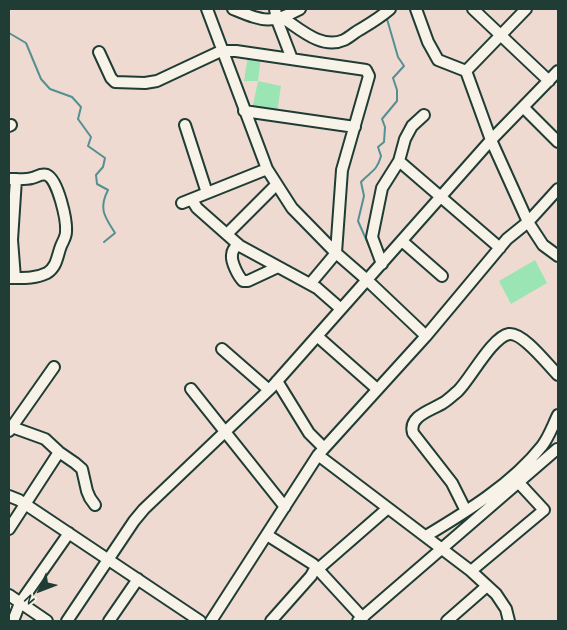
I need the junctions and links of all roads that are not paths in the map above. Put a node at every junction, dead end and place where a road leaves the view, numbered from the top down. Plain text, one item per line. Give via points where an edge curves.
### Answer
1 (206, 9) edge
2 (233, 9) edge
3 (274, 9) edge
4 (300, 9) edge
5 (390, 9) edge
6 (416, 9) edge
7 (473, 9) edge
8 (526, 9) edge
9 (280, 19) junction
10 (501, 35) junction
11 (221, 51) junction
12 (100, 52) dead end
13 (292, 59) junction
14 (466, 70) junction
15 (558, 71) edge
16 (549, 81) junction
17 (524, 108) junction
18 (244, 111) junction
19 (424, 115) dead end
20 (184, 126) dead end
21 (355, 127) junction
22 (491, 140) junction
23 (558, 142) edge
24 (399, 161) junction
25 (267, 169) junction
26 (12, 179) edge
27 (276, 185) junction
28 (558, 189) edge
29 (207, 193) junction
30 (440, 198) junction
31 (528, 222) junction
32 (227, 234) junction
33 (402, 241) junction
34 (238, 244) junction
35 (500, 248) junction
36 (336, 254) junction
37 (558, 256) edge
38 (382, 264) junction
39 (278, 267) junction
40 (442, 276) dead end
41 (12, 278) edge
42 (367, 280) junction
43 (310, 284) junction
44 (342, 309) junction
45 (317, 336) junction
46 (426, 336) junction
47 (222, 349) dead end
48 (54, 367) dead end
49 (558, 375) edge
50 (277, 381) junction
51 (191, 389) dead end
52 (269, 390) junction
53 (378, 390) junction
54 (558, 415) edge
55 (10, 428) edge
56 (224, 432) junction
57 (557, 449) edge
58 (59, 452) junction
59 (321, 452) junction
60 (519, 483) junction
61 (9, 496) edge
62 (26, 504) junction
63 (95, 505) dead end
64 (285, 507) junction
65 (388, 508) junction
66 (466, 511) junction
67 (9, 529) edge
68 (69, 533) junction
69 (267, 535) junction
70 (426, 536) junction
71 (442, 549) junction
72 (109, 560) junction
73 (317, 568) junction
74 (471, 571) junction
75 (138, 579) junction
76 (487, 586) junction
77 (9, 595) edge
78 (20, 603) junction
79 (13, 621) edge
80 (47, 621) edge
81 (67, 621) edge
82 (109, 621) edge
83 (200, 621) edge
84 (211, 621) edge
85 (270, 621) edge
86 (361, 621) edge
87 (447, 621) edge
88 (509, 621) edge

1 - 11 street
2 - 9 street via 257,18
3 - 9 street
4 - 9 street
5 - 9 street via 344,40 335,42 323,42
6 - 14 street via 438,60
7 - 10 street
8 - 10 street
9 - 13 street
10 - 14 street
10 - 16 street
11 - 12 street via 145,84 115,82
11 - 13 street
11 - 18 street
13 - 21 street via 366,70 369,76
14 - 22 street
15 - 16 street
16 - 17 street
17 - 22 street
17 - 23 street
18 - 21 street
18 - 25 street
19 - 24 street via 412,126
20 - 29 street
21 - 36 street via 342,170
22 - 30 street
22 - 31 street
24 - 30 street
24 - 38 street via 382,188 372,237
25 - 27 street
25 - 29 street
26 - 41 street
26 - 41 street via 30,179 42,174 54,182 66,234 54,267 31,278
27 - 32 street
27 - 36 street via 292,208
28 - 31 street
29 - 32 street via 187,201
30 - 33 street
30 - 35 street
31 - 35 street
31 - 37 street via 543,245
32 - 34 street
33 - 38 street
33 - 40 street
34 - 39 street
34 - 39 street via 231,256 243,281
35 - 46 street
36 - 42 street
36 - 43 street
38 - 42 street
39 - 43 street
42 - 44 street
42 - 46 street
43 - 44 street
44 - 45 street
45 - 50 street
45 - 53 street
46 - 53 street
47 - 52 street
48 - 55 street
49 - 66 street via 520,337 510,334 492,346 456,392 415,421 413,433 452,483
50 - 52 street
50 - 59 street
51 - 56 street
52 - 56 street
53 - 59 street
54 - 66 street via 542,446 508,479
55 - 58 street via 36,434
56 - 64 street
56 - 72 street via 144,509
57 - 60 street
58 - 62 street
58 - 63 street via 82,469 86,491
59 - 64 street
59 - 65 street
60 - 71 street
60 - 74 street via 544,510
61 - 62 street
62 - 67 street
62 - 68 street
64 - 69 street
65 - 70 street
65 - 73 street
66 - 70 street
68 - 72 street
68 - 78 street
69 - 73 street
69 - 84 street
70 - 71 street
71 - 74 street
71 - 86 street
72 - 75 street
72 - 81 street
73 - 85 street
73 - 86 street via 360,615
74 - 76 street
75 - 82 street
75 - 83 street
76 - 87 street
76 - 88 street via 506,609
77 - 78 street
78 - 79 street
78 - 80 street

